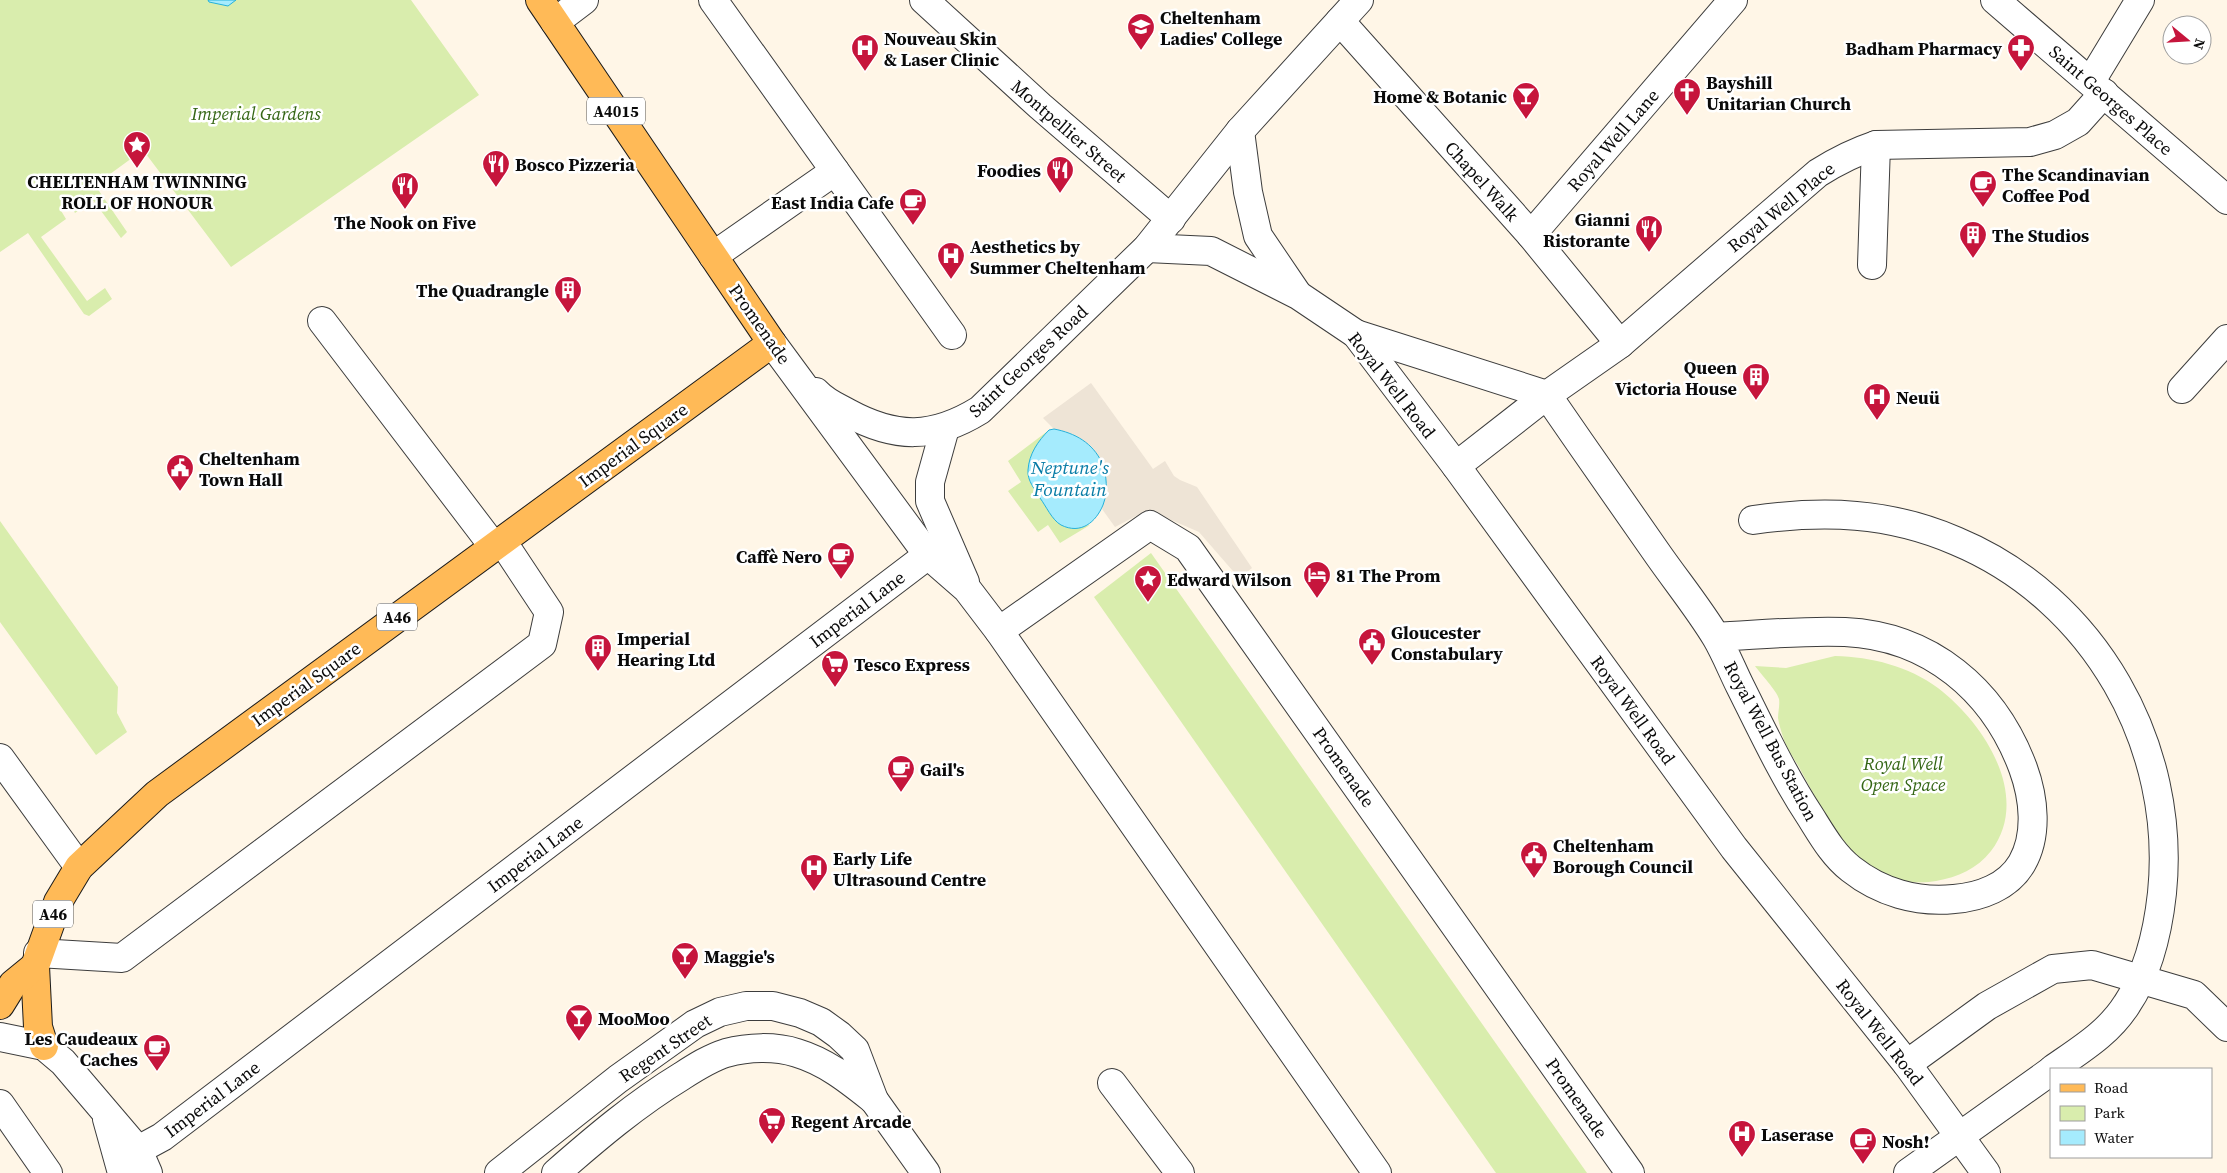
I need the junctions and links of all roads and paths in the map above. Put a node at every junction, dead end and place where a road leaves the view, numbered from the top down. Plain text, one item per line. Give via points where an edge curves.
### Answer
1 (584, 0) edge
2 (713, 0) edge
3 (924, 0) edge
4 (1359, 0) edge
5 (1733, 0) edge
6 (1995, 0) edge
7 (2140, 0) edge
8 (548, 11) edge
9 (1340, 22) junction
10 (2098, 87) junction
11 (1240, 131) junction
12 (1876, 145) junction
13 (835, 171) junction
14 (2227, 200) edge
15 (1171, 219) junction
16 (1531, 235) junction
17 (1147, 248) junction
18 (714, 256) junction
19 (1872, 265) dead end
20 (1298, 295) junction
21 (322, 321) dead end
22 (1356, 334) junction
23 (952, 335) dead end
24 (2227, 339) edge
25 (772, 343) junction
26 (1620, 344) junction
27 (2182, 389) dead end
28 (1546, 395) junction
29 (945, 428) junction
30 (1456, 466) junction
31 (1753, 520) dead end
32 (498, 544) junction
33 (928, 555) junction
34 (968, 589) junction
35 (999, 631) junction
36 (1716, 637) junction
37 (0, 758) edge
38 (79, 867) junction
39 (37, 960) junction
40 (2140, 978) junction
41 (0, 1004) edge
42 (2227, 1027) edge
43 (0, 1037) edge
44 (44, 1046) junction
45 (1907, 1064) junction
46 (2055, 1068) edge
47 (2050, 1071) edge
48 (1112, 1083) dead end
49 (874, 1100) junction
50 (0, 1104) edge
51 (106, 1113) junction
52 (1960, 1136) junction
53 (143, 1161) edge
54 (48, 1173) edge
55 (122, 1173) edge
56 (499, 1173) edge
57 (556, 1173) edge
58 (926, 1173) edge
59 (1180, 1173) edge
60 (1377, 1173) edge
61 (1630, 1173) edge
62 (1908, 1173) edge
63 (1986, 1173) edge

1 - 8 street
2 - 13 street
3 - 15 street, Montpellier Street
4 - 9 street, Saint Georges Road
5 - 16 street, Royal Well Lane
6 - 10 street, Saint Georges Place
7 - 10 street, Royal Well Place
8 - 18 main road, Promenade / A4015
9 - 11 street, Saint Georges Road
9 - 16 street, Chapel Walk
10 - 12 street, Royal Well Place via 2078,122 2055,135 2030,142
10 - 14 street, Saint Georges Place
11 - 15 street, Saint Georges Road
11 - 20 street, Royal Well Road via 1258,236
12 - 19 street
12 - 26 street, Royal Well Place via 1856,151 1818,172
13 - 18 street
13 - 23 street
15 - 17 street, Saint Georges Road
16 - 26 street, Chapel Walk
17 - 20 street, Royal Well Road via 1211,251
17 - 29 street, Saint Georges Road / A4015 via 980,410
18 - 25 main road, Promenade / A4015
20 - 22 street, Royal Well Road
21 - 32 street
22 - 28 street
22 - 30 street, Royal Well Road
24 - 27 street
25 - 29 street, Saint Georges Road / A4015 via 822,399 868,424 901,432
25 - 32 main road, Imperial Square / A46
25 - 33 street, Promenade
26 - 28 street, Royal Well Place
28 - 30 street, Royal Well Place
28 - 36 street, Royal Well Bus Station
29 - 34 street via 930,482 930,501
30 - 45 street, Royal Well Road via 1734,848
31 - 40 street via 1794,514 1877,517 1949,538 1994,560 2029,583 2089,641 2113,675 2132,711 2158,789 2164,871 2160,912 2151,952
32 - 38 main road, Imperial Square / A46 via 157,794
32 - 39 street via 549,612 542,644 122,958
33 - 34 street, Promenade
33 - 53 street, Imperial Lane via 162,1137
34 - 35 street, Promenade
35 - 60 street, Promenade
35 - 61 street, Promenade via 1146,520 1188,548
36 - 36 street, Royal Well Bus Station via 1843,631 1873,635 1902,643 1954,671 1977,690 1996,714 2013,742 2025,772 2033,825 2030,844 2016,872 2001,886 1982,894 1942,900 1892,892 1850,868 1824,839 1792,790
37 - 38 street
38 - 39 main road, A46 via 58,902
39 - 41 main road, A46 via 13,984
39 - 44 main road via 38,1027
40 - 42 street via 2194,996
40 - 45 street via 2092,965 2053,969 1987,1006
40 - 46 street via 2128,1004 2104,1033
43 - 44 street
44 - 51 street via 63,1062
45 - 52 street, Royal Well Road
47 - 52 street
48 - 59 street
49 - 56 street, Regent Street via 855,1050 839,1035 800,1012 773,1006 746,1006 720,1012 695,1024 618,1079
49 - 57 street, Regent Street via 837,1071 796,1052 773,1048 725,1054 703,1063 656,1092
49 - 58 street, Regent Street
50 - 54 street
51 - 53 street
51 - 55 street
52 - 62 street
52 - 63 street, Royal Well Road

